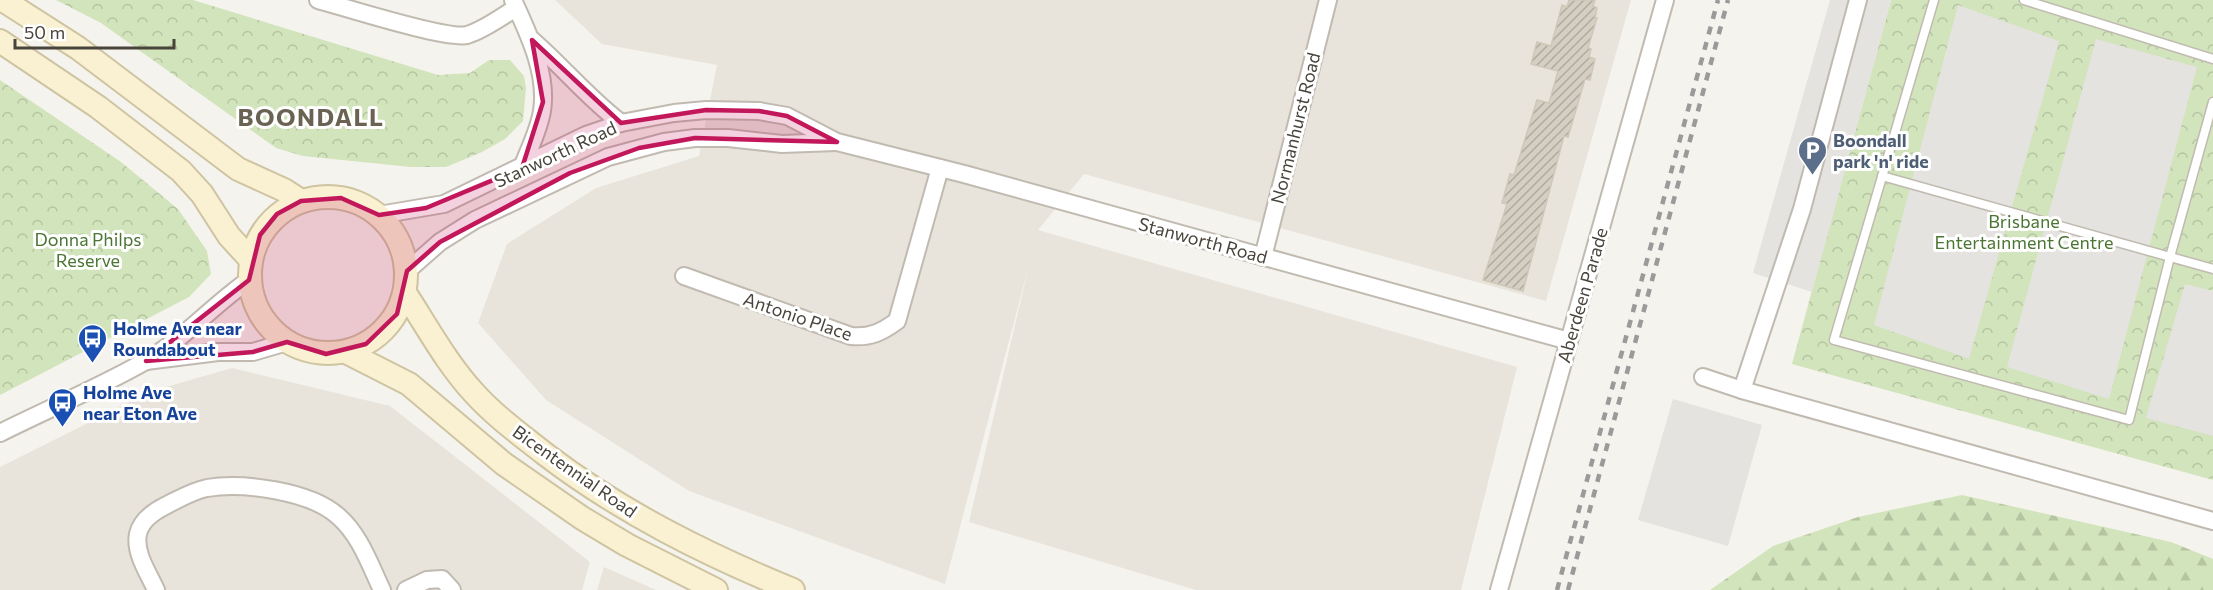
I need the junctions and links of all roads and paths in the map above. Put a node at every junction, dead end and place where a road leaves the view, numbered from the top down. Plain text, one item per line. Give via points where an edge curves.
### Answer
1 (3, 0) edge
2 (318, 0) edge
3 (1328, 0) edge
4 (1665, 0) edge
5 (1857, 0) edge
6 (1934, 0) edge
7 (2024, 0) edge
8 (514, 4) edge
9 (532, 40) junction
10 (0, 41) edge
11 (2213, 59) edge
12 (2213, 102) edge
13 (621, 123) junction
14 (837, 142) junction
15 (522, 168) junction
16 (940, 168) junction
17 (1882, 176) junction
18 (301, 201) junction
19 (378, 215) junction
20 (1263, 257) junction
21 (2170, 257) junction
22 (2213, 269) edge
23 (250, 270) junction
24 (684, 276) dead end
25 (406, 282) junction
26 (1569, 341) junction
27 (287, 342) junction
28 (346, 352) junction
29 (146, 361) junction
30 (1703, 377) dead end
31 (1742, 390) junction
32 (0, 433) edge
33 (2213, 521) edge
34 (156, 590) edge
35 (382, 590) edge
36 (406, 590) edge
37 (452, 590) edge
38 (716, 590) edge
39 (793, 590) edge
40 (1499, 590) edge

1 - 18 main road via 78,48 238,169
2 - 8 street via 461,36 474,32
3 - 20 street, Normanhurst Road
4 - 26 street, Aberdeen Parade
5 - 31 street via 1802,209
6 - 17 lane
7 - 11 lane
8 - 9 street
9 - 13 street
9 - 15 street via 543,102
10 - 23 main road via 98,107 181,171 202,194
12 - 21 lane
13 - 14 street, Stanworth Road via 706,110 759,111 787,116
13 - 15 street, Stanworth Road via 586,135
14 - 16 street, Stanworth Road
14 - 25 street, Stanworth Road via 782,144 695,138 608,157 475,220 440,242
15 - 19 street, Stanworth Road via 444,204
16 - 20 street, Stanworth Road
16 - 24 street, Antonio Place via 897,321 876,334 851,336
17 - 21 lane
17 - 21 lane via 1834,340 2129,420
18 - 19 main road via 321,196 341,198
18 - 23 main road via 277,214 260,235
19 - 25 main road via 403,250
20 - 26 street, Stanworth Road
21 - 22 lane
23 - 27 main road via 255,305 268,326
23 - 29 street via 200,321
25 - 28 main road via 397,314 384,331
25 - 39 main road, Bicentennial Road via 442,353 458,374 495,414 528,441 635,515
26 - 40 street, Aberdeen Parade
27 - 28 main road via 306,351
27 - 29 street via 253,352
28 - 38 main road, Bicentennial Road via 409,384 504,464 582,518
29 - 32 street
30 - 31 street
31 - 33 street
34 - 35 street via 137,544 142,524 184,496 226,486 294,495 326,507 349,527
36 - 37 street via 435,578 442,579

